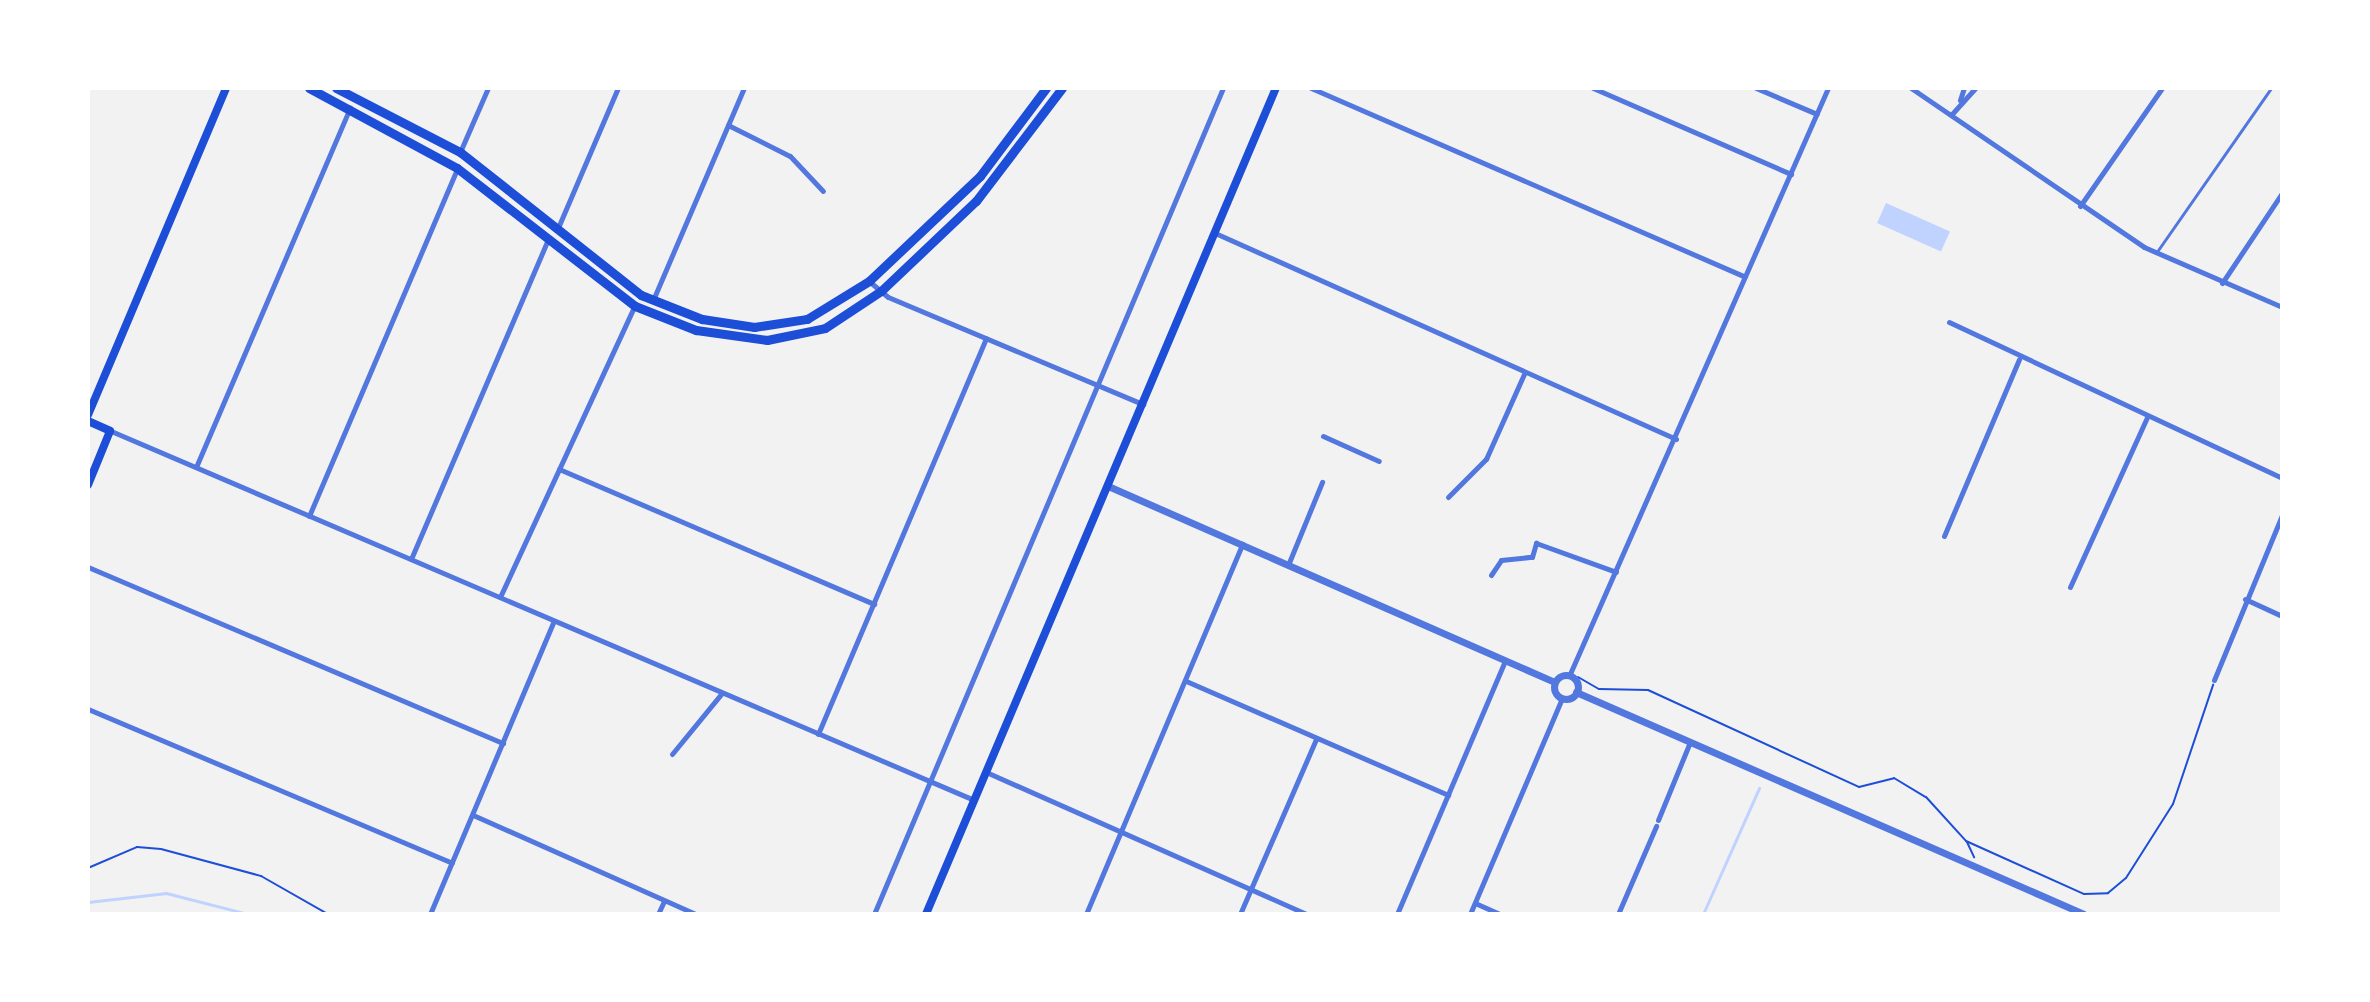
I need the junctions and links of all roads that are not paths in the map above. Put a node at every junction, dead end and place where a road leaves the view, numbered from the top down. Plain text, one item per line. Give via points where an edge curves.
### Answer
1 (226, 88) edge
2 (309, 88) edge
3 (336, 88) edge
4 (488, 88) edge
5 (618, 88) edge
6 (744, 88) edge
7 (1046, 88) edge
8 (1062, 88) edge
9 (1223, 88) edge
10 (1276, 88) edge
11 (1311, 88) edge
12 (1593, 88) edge
13 (1756, 88) edge
14 (1828, 88) edge
15 (1911, 88) edge
16 (1964, 88) edge
17 (1975, 88) edge
18 (2162, 88) edge
19 (2271, 88) edge
20 (1959, 104) junction
21 (351, 108) junction
22 (1817, 114) junction
23 (1951, 115) junction
24 (728, 125) junction
25 (460, 152) junction
26 (457, 168) junction
27 (1791, 174) junction
28 (823, 191) dead end
29 (2282, 193) edge
30 (2080, 206) junction
31 (556, 231) junction
32 (1214, 233) junction
33 (548, 240) junction
34 (2156, 253) junction
35 (1745, 277) junction
36 (869, 281) junction
37 (2222, 283) junction
38 (881, 291) junction
39 (653, 300) junction
40 (635, 306) junction
41 (2282, 307) edge
42 (1949, 322) dead end
43 (986, 338) junction
44 (2019, 359) junction
45 (1525, 372) junction
46 (1098, 386) junction
47 (1143, 404) junction
48 (88, 415) edge
49 (2147, 417) junction
50 (88, 421) edge
51 (110, 431) junction
52 (1323, 436) dead end
53 (1676, 439) junction
54 (1379, 461) dead end
55 (196, 467) junction
56 (559, 469) junction
57 (2282, 478) edge
58 (1322, 482) dead end
59 (88, 485) edge
60 (1108, 486) junction
61 (1448, 497) dead end
62 (2282, 515) edge
63 (309, 516) junction
64 (1944, 536) dead end
65 (1242, 544) junction
66 (411, 559) junction
67 (1288, 565) junction
68 (88, 567) edge
69 (1616, 572) junction
70 (1491, 575) dead end
71 (2070, 587) dead end
72 (500, 597) junction
73 (2245, 599) junction
74 (874, 604) junction
75 (2282, 616) edge
76 (554, 621) junction
77 (1505, 661) junction
78 (1570, 673) junction
79 (2214, 680) road end
80 (1186, 681) junction
81 (1555, 682) junction
82 (1576, 692) junction
83 (722, 693) junction
84 (1562, 698) junction
85 (88, 709) edge
86 (818, 734) junction
87 (1316, 739) junction
88 (1691, 741) junction
89 (503, 743) junction
90 (672, 754) dead end
91 (986, 772) junction
92 (929, 781) junction
93 (1448, 795) junction
94 (974, 800) junction
95 (473, 815) junction
96 (1121, 831) junction
97 (452, 863) junction
98 (1251, 889) junction
99 (664, 901) junction
100 (1475, 903) junction
101 (2079, 913) edge
102 (430, 914) edge
103 (658, 914) edge
104 (695, 914) edge
105 (874, 914) edge
106 (926, 914) edge
107 (1086, 914) edge
108 (1240, 914) edge
109 (1307, 914) edge
110 (1397, 914) edge
111 (1470, 914) edge
112 (1500, 914) edge
113 (1618, 914) edge

1 - 48 main road
2 - 21 highway
3 - 25 highway
4 - 25 street
5 - 31 street
6 - 24 street
7 - 36 highway via 980,176
8 - 38 highway via 976,201
9 - 46 street
10 - 32 main road
11 - 35 street
12 - 27 street
13 - 22 street
14 - 22 street
15 - 23 street
16 - 20 street
17 - 20 street
18 - 30 street
19 - 34 lane
20 - 23 street
21 - 26 highway
21 - 55 street
22 - 27 street
23 - 30 street
24 - 28 street via 790,156
24 - 39 street
25 - 31 highway
26 - 33 highway
26 - 63 street
27 - 35 street
29 - 37 street
30 - 34 street
31 - 39 highway
32 - 45 street
32 - 47 main road
33 - 40 highway
33 - 66 street
34 - 37 street
35 - 53 street
36 - 38 street
36 - 39 highway via 825,312 766,327 721,323
37 - 41 street
38 - 40 highway via 825,328 767,340 696,330
38 - 43 street
40 - 56 street
42 - 44 street
43 - 46 street
43 - 74 street
44 - 49 street
44 - 64 street
45 - 53 street
45 - 61 street via 1486,459
46 - 47 street
46 - 92 street
47 - 60 main road
49 - 57 street
49 - 71 street
50 - 51 main road
51 - 55 street
51 - 59 main road
52 - 54 street
53 - 69 street
55 - 63 street
56 - 72 street
56 - 74 street
58 - 67 street
60 - 65 street
60 - 91 main road
62 - 73 street
63 - 66 street
65 - 67 street
65 - 80 street
66 - 72 street
67 - 77 street
68 - 89 street
69 - 70 street via 1536,543 1532,557 1501,560
69 - 78 street
72 - 76 street
73 - 75 street
73 - 79 street
74 - 86 street
76 - 83 street
76 - 89 street
77 - 81 street
77 - 93 street
78 - 81 street
78 - 82 street
80 - 87 street
80 - 96 street
81 - 84 street
82 - 84 street
82 - 88 street
83 - 86 street
83 - 90 street
84 - 100 street
85 - 97 street
86 - 92 street
87 - 93 street
87 - 98 street
88 - 101 street
88 - 113 street
89 - 95 street
91 - 94 main road
91 - 96 street
92 - 94 street
92 - 105 street
93 - 110 street
94 - 106 main road
95 - 97 street
95 - 99 street
96 - 98 street
96 - 107 street
97 - 102 street
98 - 108 street
98 - 109 street
99 - 103 street
99 - 104 street
100 - 111 street
100 - 112 street

